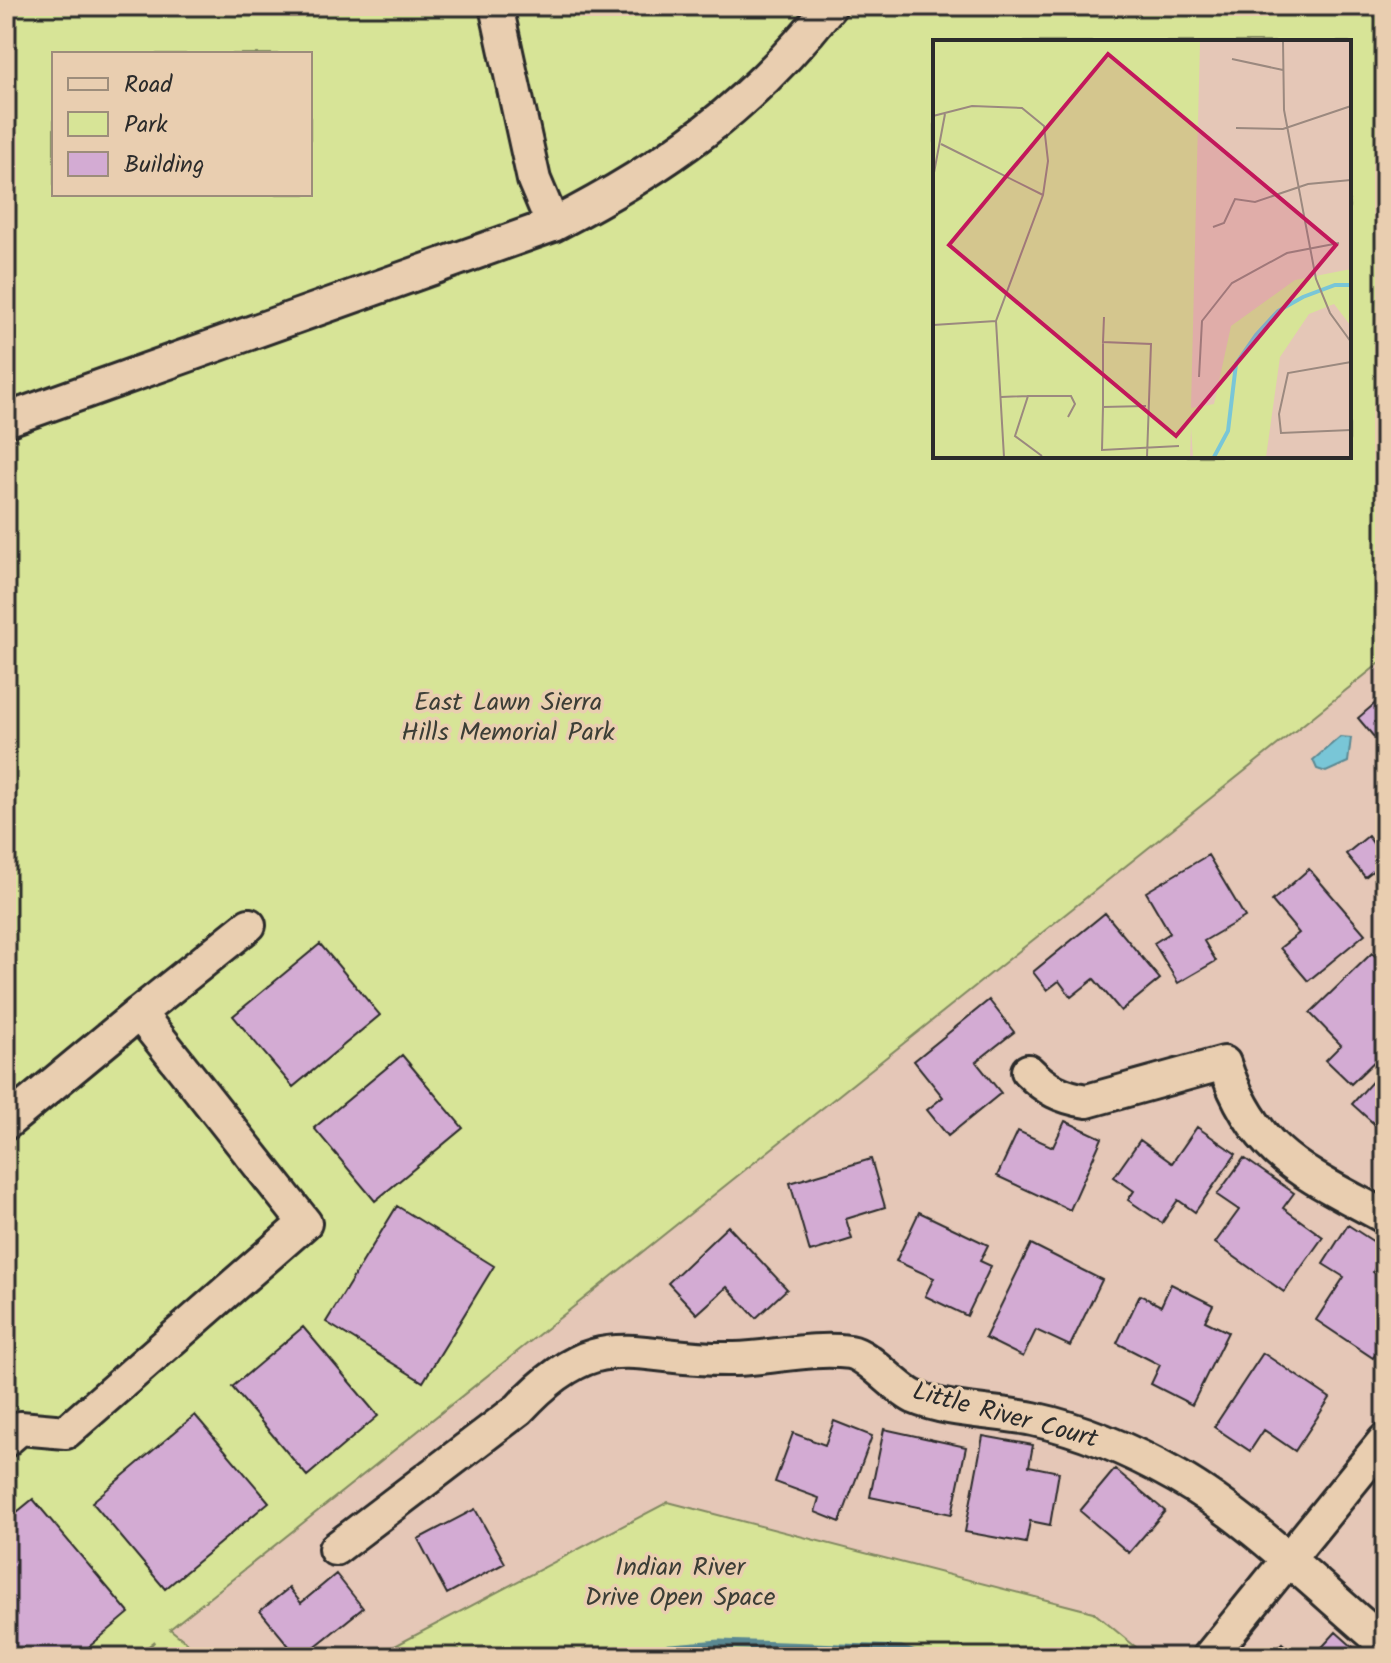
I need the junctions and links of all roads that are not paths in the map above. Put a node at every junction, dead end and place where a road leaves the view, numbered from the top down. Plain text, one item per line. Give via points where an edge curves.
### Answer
1 (496, 6) edge
2 (830, 6) edge
3 (553, 225) junction
4 (6, 420) edge
5 (249, 925) dead end
6 (139, 1013) junction
7 (1028, 1071) dead end
8 (6, 1123) edge
9 (1385, 1217) edge
10 (11, 1426) edge
11 (1385, 1440) edge
12 (335, 1549) dead end
13 (1286, 1561) junction
14 (1385, 1644) edge
15 (1209, 1657) edge

1 - 3 street via 534,180
2 - 3 street via 775,70 715,125 625,188
3 - 4 street
5 - 6 street
6 - 8 street
6 - 10 street via 305,1223 66,1432
7 - 9 street via 1054,1092 1087,1101 1224,1063 1234,1095 1267,1144 1306,1173
11 - 13 street
12 - 13 street, Little River Court via 583,1358 628,1350 706,1360 853,1352 914,1397 1034,1419 1132,1453 1221,1506
13 - 14 street, Little River Court
13 - 15 street

